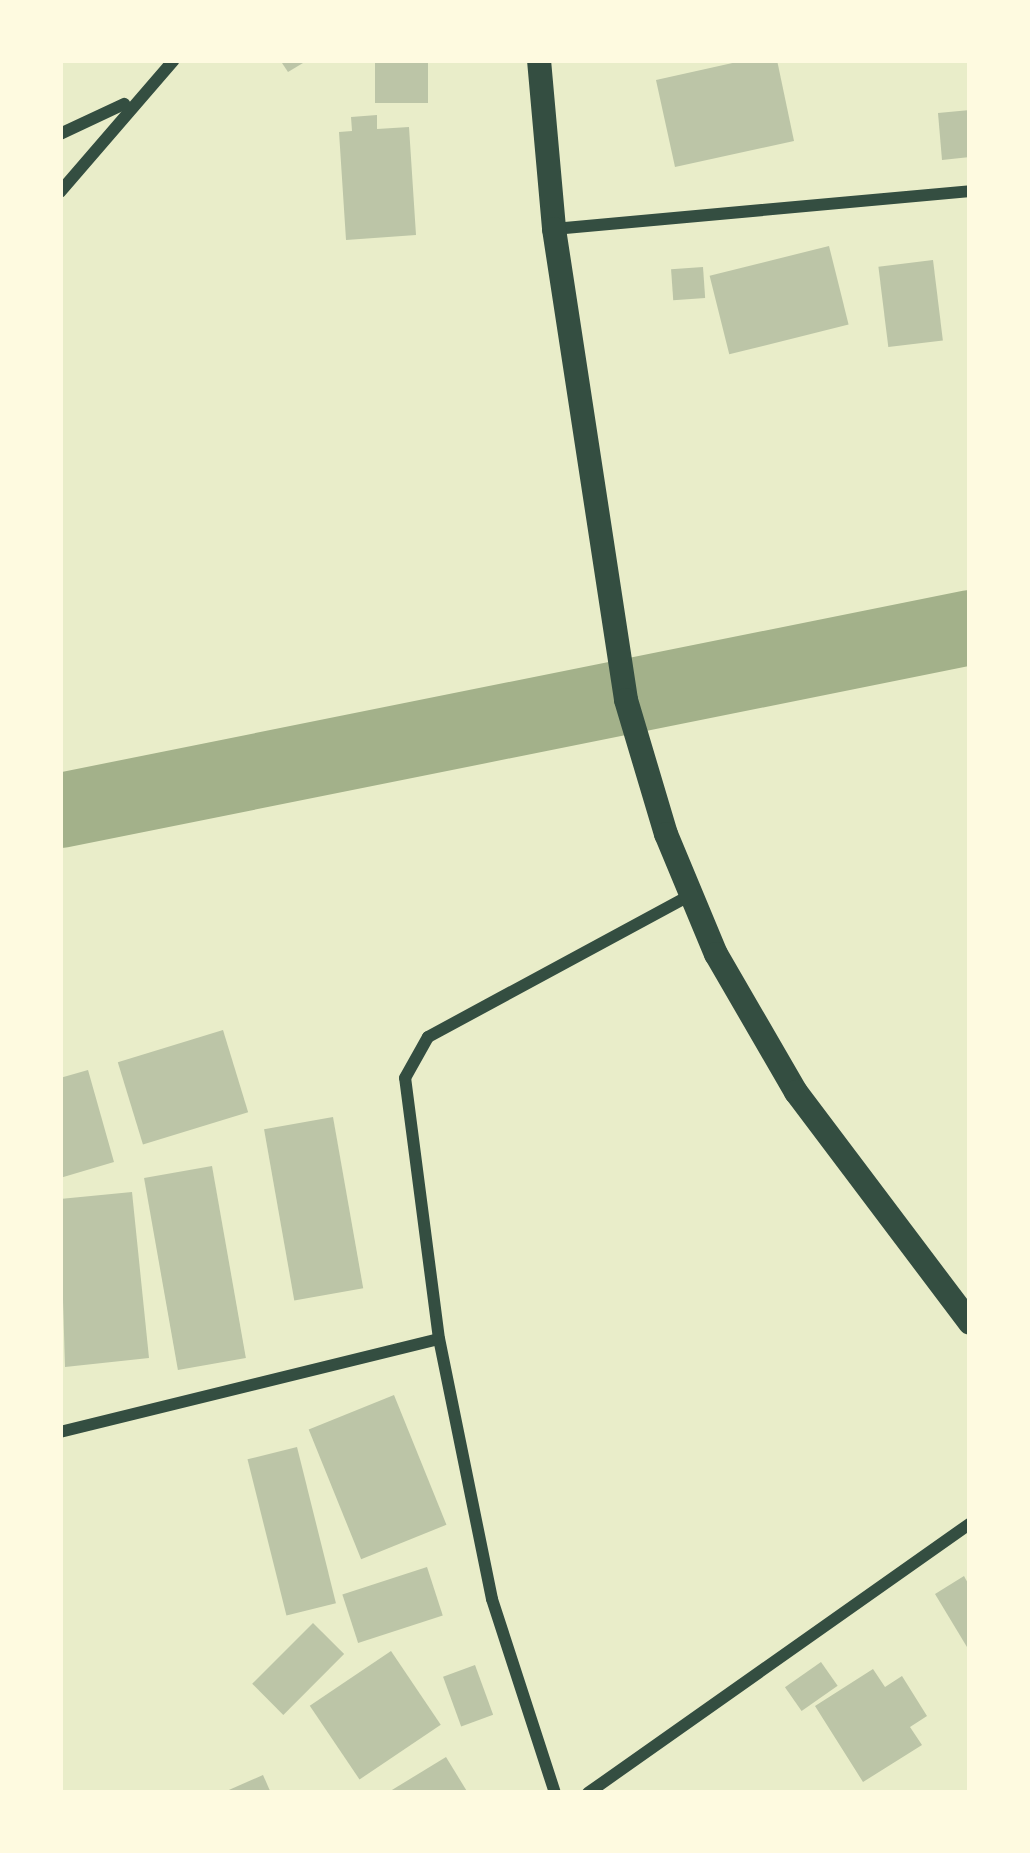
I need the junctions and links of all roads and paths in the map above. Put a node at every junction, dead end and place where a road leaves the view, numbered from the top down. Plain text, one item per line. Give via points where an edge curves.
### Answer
1 (174, 60) edge
2 (539, 60) edge
3 (130, 101) junction
4 (60, 134) edge
5 (970, 191) edge
6 (60, 192) edge
7 (554, 229) junction
8 (689, 896) junction
9 (970, 1323) edge
10 (439, 1340) junction
11 (60, 1432) edge
12 (970, 1524) edge
13 (555, 1793) edge
14 (588, 1793) edge

1 - 3 street
2 - 7 main road
3 - 4 street
3 - 6 street
5 - 7 street
7 - 8 main road via 626,700
8 - 9 main road via 796,1092
8 - 10 street via 526,979 415,1053 404,1078
10 - 11 street
10 - 13 street via 492,1599
12 - 14 street

